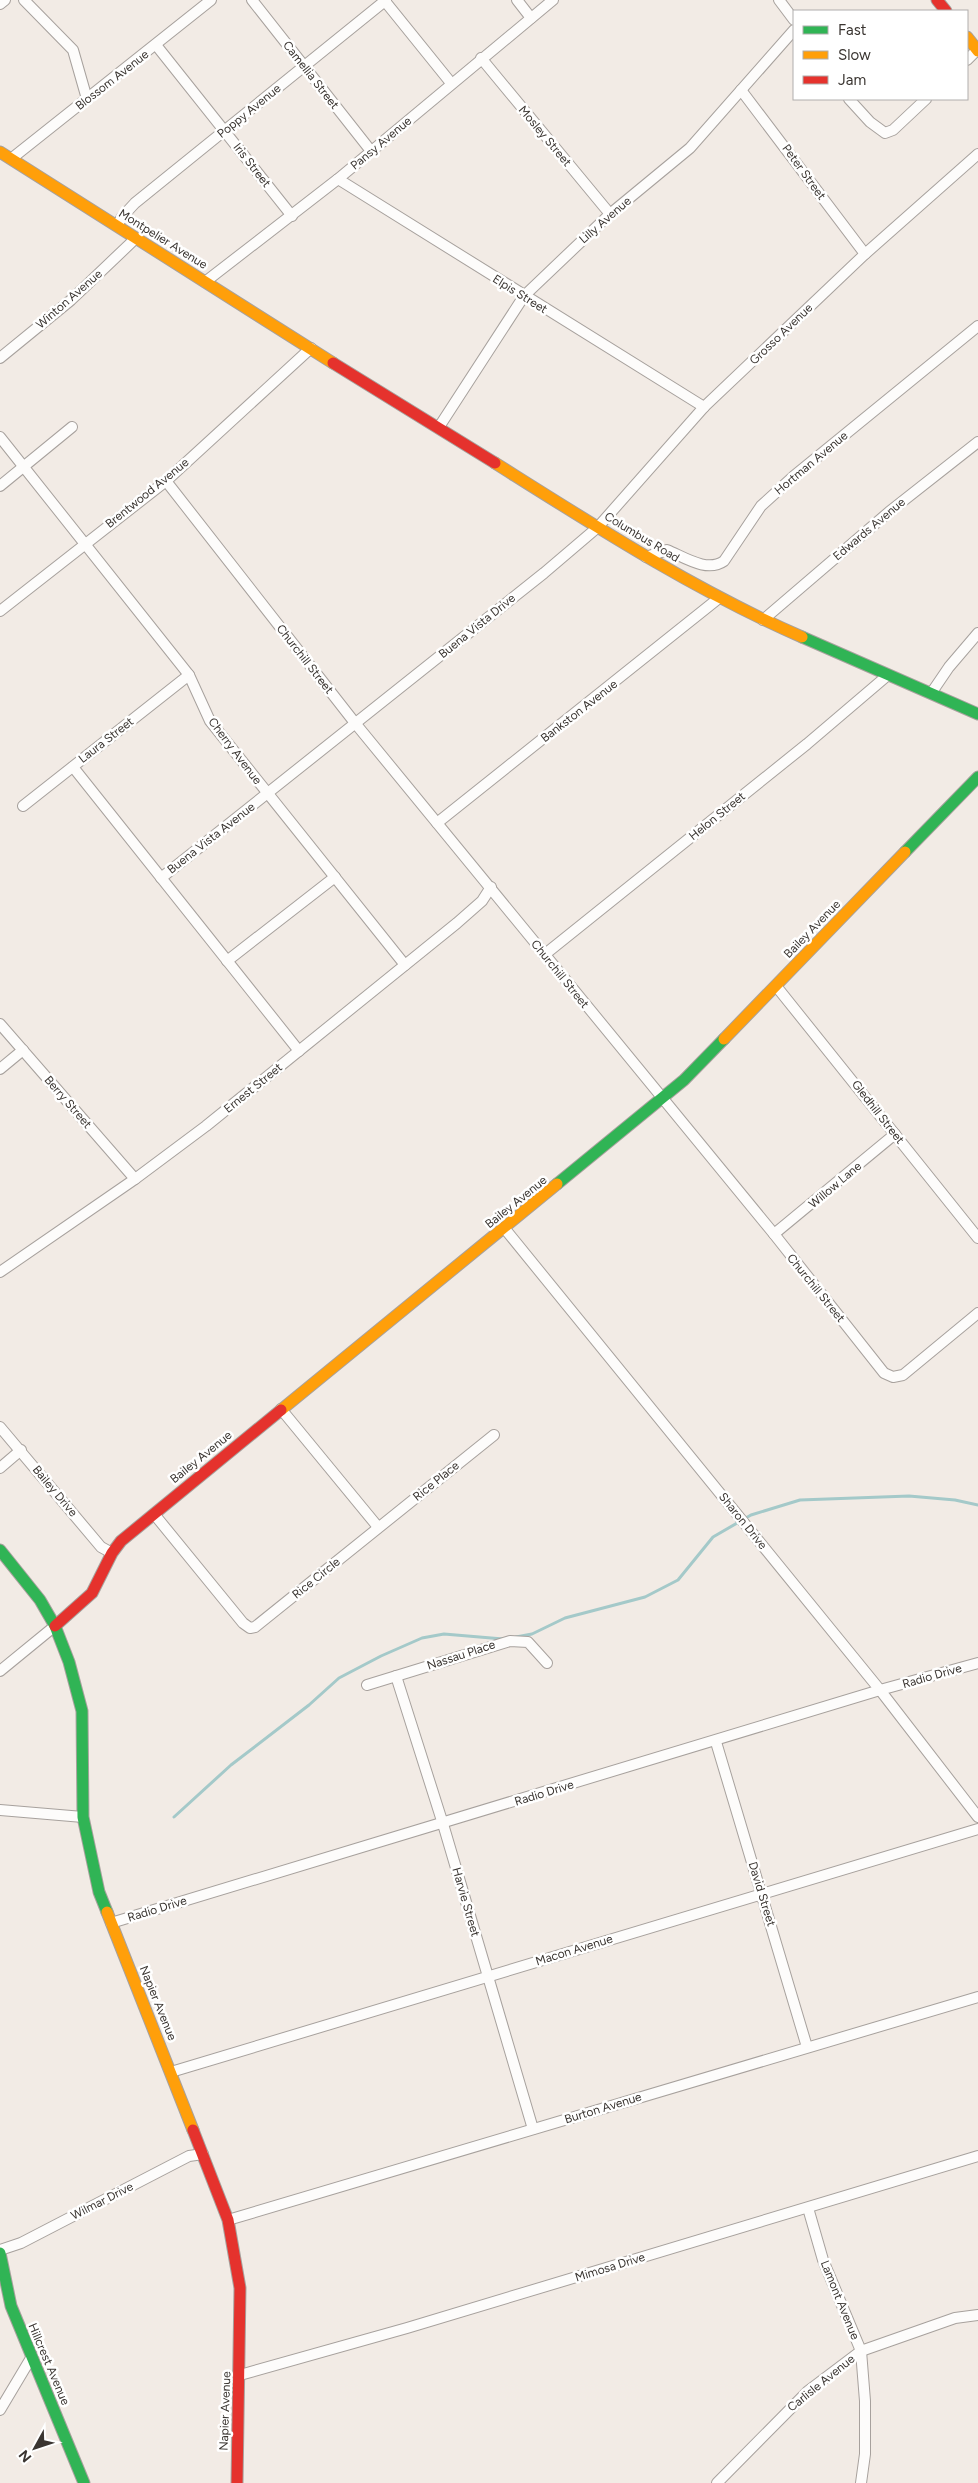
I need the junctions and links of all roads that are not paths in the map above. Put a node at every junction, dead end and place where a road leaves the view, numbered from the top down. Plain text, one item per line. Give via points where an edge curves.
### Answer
1 (5, 0) edge
2 (24, 0) edge
3 (211, 0) edge
4 (252, 0) edge
5 (385, 0) edge
6 (517, 0) edge
7 (553, 0) edge
8 (779, 0) edge
9 (937, 0) edge
10 (0, 4) edge
11 (945, 10) edge
12 (531, 18) junction
13 (793, 19) edge
14 (793, 31) edge
15 (968, 38) edge
16 (156, 45) junction
17 (978, 50) edge
18 (481, 58) junction
19 (968, 59) edge
20 (305, 66) junction
21 (451, 83) junction
22 (741, 90) junction
23 (88, 99) junction
24 (850, 100) edge
25 (925, 100) edge
26 (225, 130) junction
27 (370, 151) junction
28 (0, 152) edge
29 (978, 154) edge
30 (11, 159) junction
31 (338, 178) junction
32 (610, 214) junction
33 (292, 216) junction
34 (118, 226) junction
35 (136, 238) junction
36 (865, 254) junction
37 (205, 282) junction
38 (524, 296) junction
39 (978, 326) edge
40 (311, 348) junction
41 (0, 358) edge
42 (704, 407) junction
43 (72, 426) dead end
44 (439, 427) junction
45 (0, 437) edge
46 (978, 442) edge
47 (23, 467) junction
48 (166, 481) junction
49 (0, 486) edge
50 (598, 527) junction
51 (85, 543) junction
52 (646, 557) junction
53 (719, 598) junction
54 (0, 611) edge
55 (763, 620) junction
56 (978, 633) edge
57 (189, 675) junction
58 (888, 675) junction
59 (932, 692) junction
60 (978, 714) edge
61 (355, 723) junction
62 (73, 767) junction
63 (978, 777) edge
64 (268, 793) junction
65 (23, 806) dead end
66 (437, 823) junction
67 (335, 877) junction
68 (160, 878) junction
69 (491, 887) junction
70 (544, 955) junction
71 (227, 961) junction
72 (405, 965) junction
73 (776, 986) junction
74 (0, 1024) edge
75 (23, 1050) junction
76 (298, 1051) junction
77 (0, 1069) edge
78 (662, 1097) junction
79 (896, 1134) junction
80 (135, 1179) junction
81 (505, 1229) junction
82 (774, 1234) junction
83 (978, 1238) edge
84 (0, 1272) edge
85 (978, 1313) edge
86 (281, 1410) junction
87 (0, 1427) edge
88 (494, 1435) dead end
89 (21, 1450) junction
90 (0, 1468) edge
91 (154, 1514) junction
92 (378, 1527) junction
93 (0, 1550) edge
94 (112, 1554) junction
95 (56, 1626) junction
96 (547, 1663) dead end
97 (978, 1663) edge
98 (0, 1671) edge
99 (396, 1676) junction
100 (367, 1685) dead end
101 (880, 1690) junction
102 (716, 1742) junction
103 (0, 1810) edge
104 (83, 1817) junction
105 (978, 1817) edge
106 (443, 1824) junction
107 (978, 1829) edge
108 (762, 1893) junction
109 (111, 1923) junction
110 (487, 1976) junction
111 (978, 1997) edge
112 (807, 2047) junction
113 (171, 2072) junction
114 (534, 2129) junction
115 (203, 2154) junction
116 (978, 2156) edge
117 (808, 2208) junction
118 (228, 2220) junction
119 (0, 2251) edge
120 (978, 2315) edge
121 (861, 2351) junction
122 (31, 2358) junction
123 (240, 2375) junction
124 (0, 2410) edge
125 (84, 2483) edge
126 (237, 2483) edge
127 (717, 2483) edge
128 (861, 2483) edge

1 - 10 street
2 - 23 street via 73,50
3 - 16 street, Blossom Avenue
4 - 20 street, Camellia Street
5 - 20 street, Poppy Avenue
5 - 21 street
6 - 12 street
7 - 12 street, Pansy Avenue
8 - 13 street
9 - 11 street
12 - 18 street, Pansy Avenue
14 - 22 street, Lilly Avenue
15 - 17 street
16 - 23 street, Blossom Avenue
16 - 26 street, Iris Street
17 - 19 street
18 - 21 street, Pansy Avenue
18 - 32 street, Mosley Street
20 - 26 street, Poppy Avenue
20 - 27 street, Camellia Street
21 - 27 street, Pansy Avenue
22 - 32 street, Lilly Avenue via 690,148
22 - 36 street, Peter Street
23 - 30 street, Blossom Avenue
24 - 25 street via 885,133 893,130
26 - 33 street, Iris Street
26 - 34 street, Poppy Avenue via 135,203
27 - 31 street, Pansy Avenue
28 - 30 street, Montpelier Avenue
29 - 36 street, Grosso Avenue
30 - 34 street, Montpelier Avenue
31 - 33 street, Pansy Avenue
31 - 38 street, Elpis Street
32 - 38 street, Lilly Avenue
33 - 37 street, Pansy Avenue
34 - 35 street, Montpelier Avenue
35 - 37 street, Montpelier Avenue
35 - 41 street, Winton Avenue via 71,300
36 - 42 street, Grosso Avenue
37 - 40 street, Montpelier Avenue
38 - 42 street, Elpis Street
38 - 44 street, Lilly Avenue
39 - 52 street, Hortman Avenue via 761,506 724,561 717,566 709,567 667,550
40 - 44 street, Columbus Road
40 - 48 street, Brentwood Avenue
42 - 50 street, Grosso Avenue
43 - 47 street
44 - 50 street, Columbus Road
45 - 47 street, Cherry Avenue
46 - 55 street, Edwards Avenue via 889,512
47 - 49 street
47 - 51 street, Cherry Avenue
48 - 51 street, Brentwood Avenue
48 - 61 street, Churchill Street
50 - 52 street, Columbus Road
50 - 61 street, Buena Vista Drive
51 - 54 street, Brentwood Avenue
51 - 57 street, Cherry Avenue
52 - 53 street, Columbus Road
53 - 55 street, Columbus Road
53 - 66 street, Bankston Avenue
55 - 58 street, Columbus Road
56 - 59 street
57 - 62 street, Laura Street
57 - 64 street, Cherry Avenue via 210,721
58 - 59 street, Columbus Road
58 - 70 street, Helon Street
59 - 60 street, Columbus Road
61 - 64 street, Buena Vista Avenue
61 - 66 street, Churchill Street
62 - 65 street, Laura Street
62 - 68 street
63 - 73 street, Bailey Avenue
64 - 67 street, Cherry Avenue
64 - 68 street, Buena Vista Avenue
66 - 69 street, Churchill Street
67 - 71 street
67 - 72 street, Cherry Avenue
68 - 71 street
69 - 70 street, Churchill Street
69 - 72 street, Ernest Street via 482,901
70 - 78 street, Churchill Street
71 - 76 street
72 - 76 street, Ernest Street
73 - 78 street, Bailey Avenue via 684,1080
73 - 79 street, Gledhill Street
74 - 75 street, Berry Street
75 - 77 street
75 - 80 street, Berry Street
76 - 80 street, Ernest Street
78 - 81 street, Bailey Avenue
78 - 82 street, Churchill Street
79 - 82 street, Willow Lane
79 - 83 street, Gledhill Street
80 - 84 street, Ernest Street
81 - 86 street, Bailey Avenue
81 - 101 street, Sharon Drive
82 - 85 street, Churchill Street via 884,1373 893,1377 903,1375
86 - 91 street, Bailey Avenue
86 - 92 street
87 - 89 street, Bailey Drive
88 - 92 street, Rice Place
89 - 90 street
89 - 94 street, Bailey Drive via 101,1547
91 - 92 street, Rice Circle via 250,1628 267,1618
91 - 94 street, Bailey Avenue via 121,1541
93 - 95 street, Napier Avenue via 40,1600
94 - 95 street, Bailey Avenue via 92,1593
95 - 98 street
95 - 104 street, Napier Avenue via 70,1662 82,1710
96 - 99 street, Nassau Place via 528,1642 510,1641
97 - 101 street, Radio Drive
99 - 100 street, Nassau Place
99 - 106 street, Harvie Street
101 - 102 street, Radio Drive
101 - 105 street, Sharon Drive
102 - 106 street, Radio Drive
102 - 108 street, David Street
103 - 104 street
104 - 109 street, Napier Avenue via 99,1892
106 - 109 street, Radio Drive
106 - 110 street, Harvie Street
107 - 108 street, Macon Avenue
108 - 110 street, Macon Avenue
108 - 112 street, David Street
109 - 113 street, Napier Avenue
110 - 113 street, Macon Avenue
110 - 114 street, Harvie Street
111 - 112 street, Burton Avenue
112 - 114 street, Burton Avenue
113 - 115 street, Napier Avenue
114 - 118 street, Burton Avenue
115 - 118 street, Napier Avenue
115 - 119 street, Wilmar Drive via 189,2156
116 - 117 street, Mimosa Drive
117 - 121 street, Lamont Avenue via 823,2260
117 - 123 street, Mimosa Drive
118 - 123 street, Napier Avenue via 240,2288
119 - 122 street, Hillcrest Avenue via 11,2306
120 - 121 street, Carlisle Avenue via 956,2318
121 - 127 street, Carlisle Avenue via 808,2391
121 - 128 street, Lamont Avenue via 865,2454
122 - 124 street
122 - 125 street, Hillcrest Avenue
123 - 126 street, Napier Avenue

